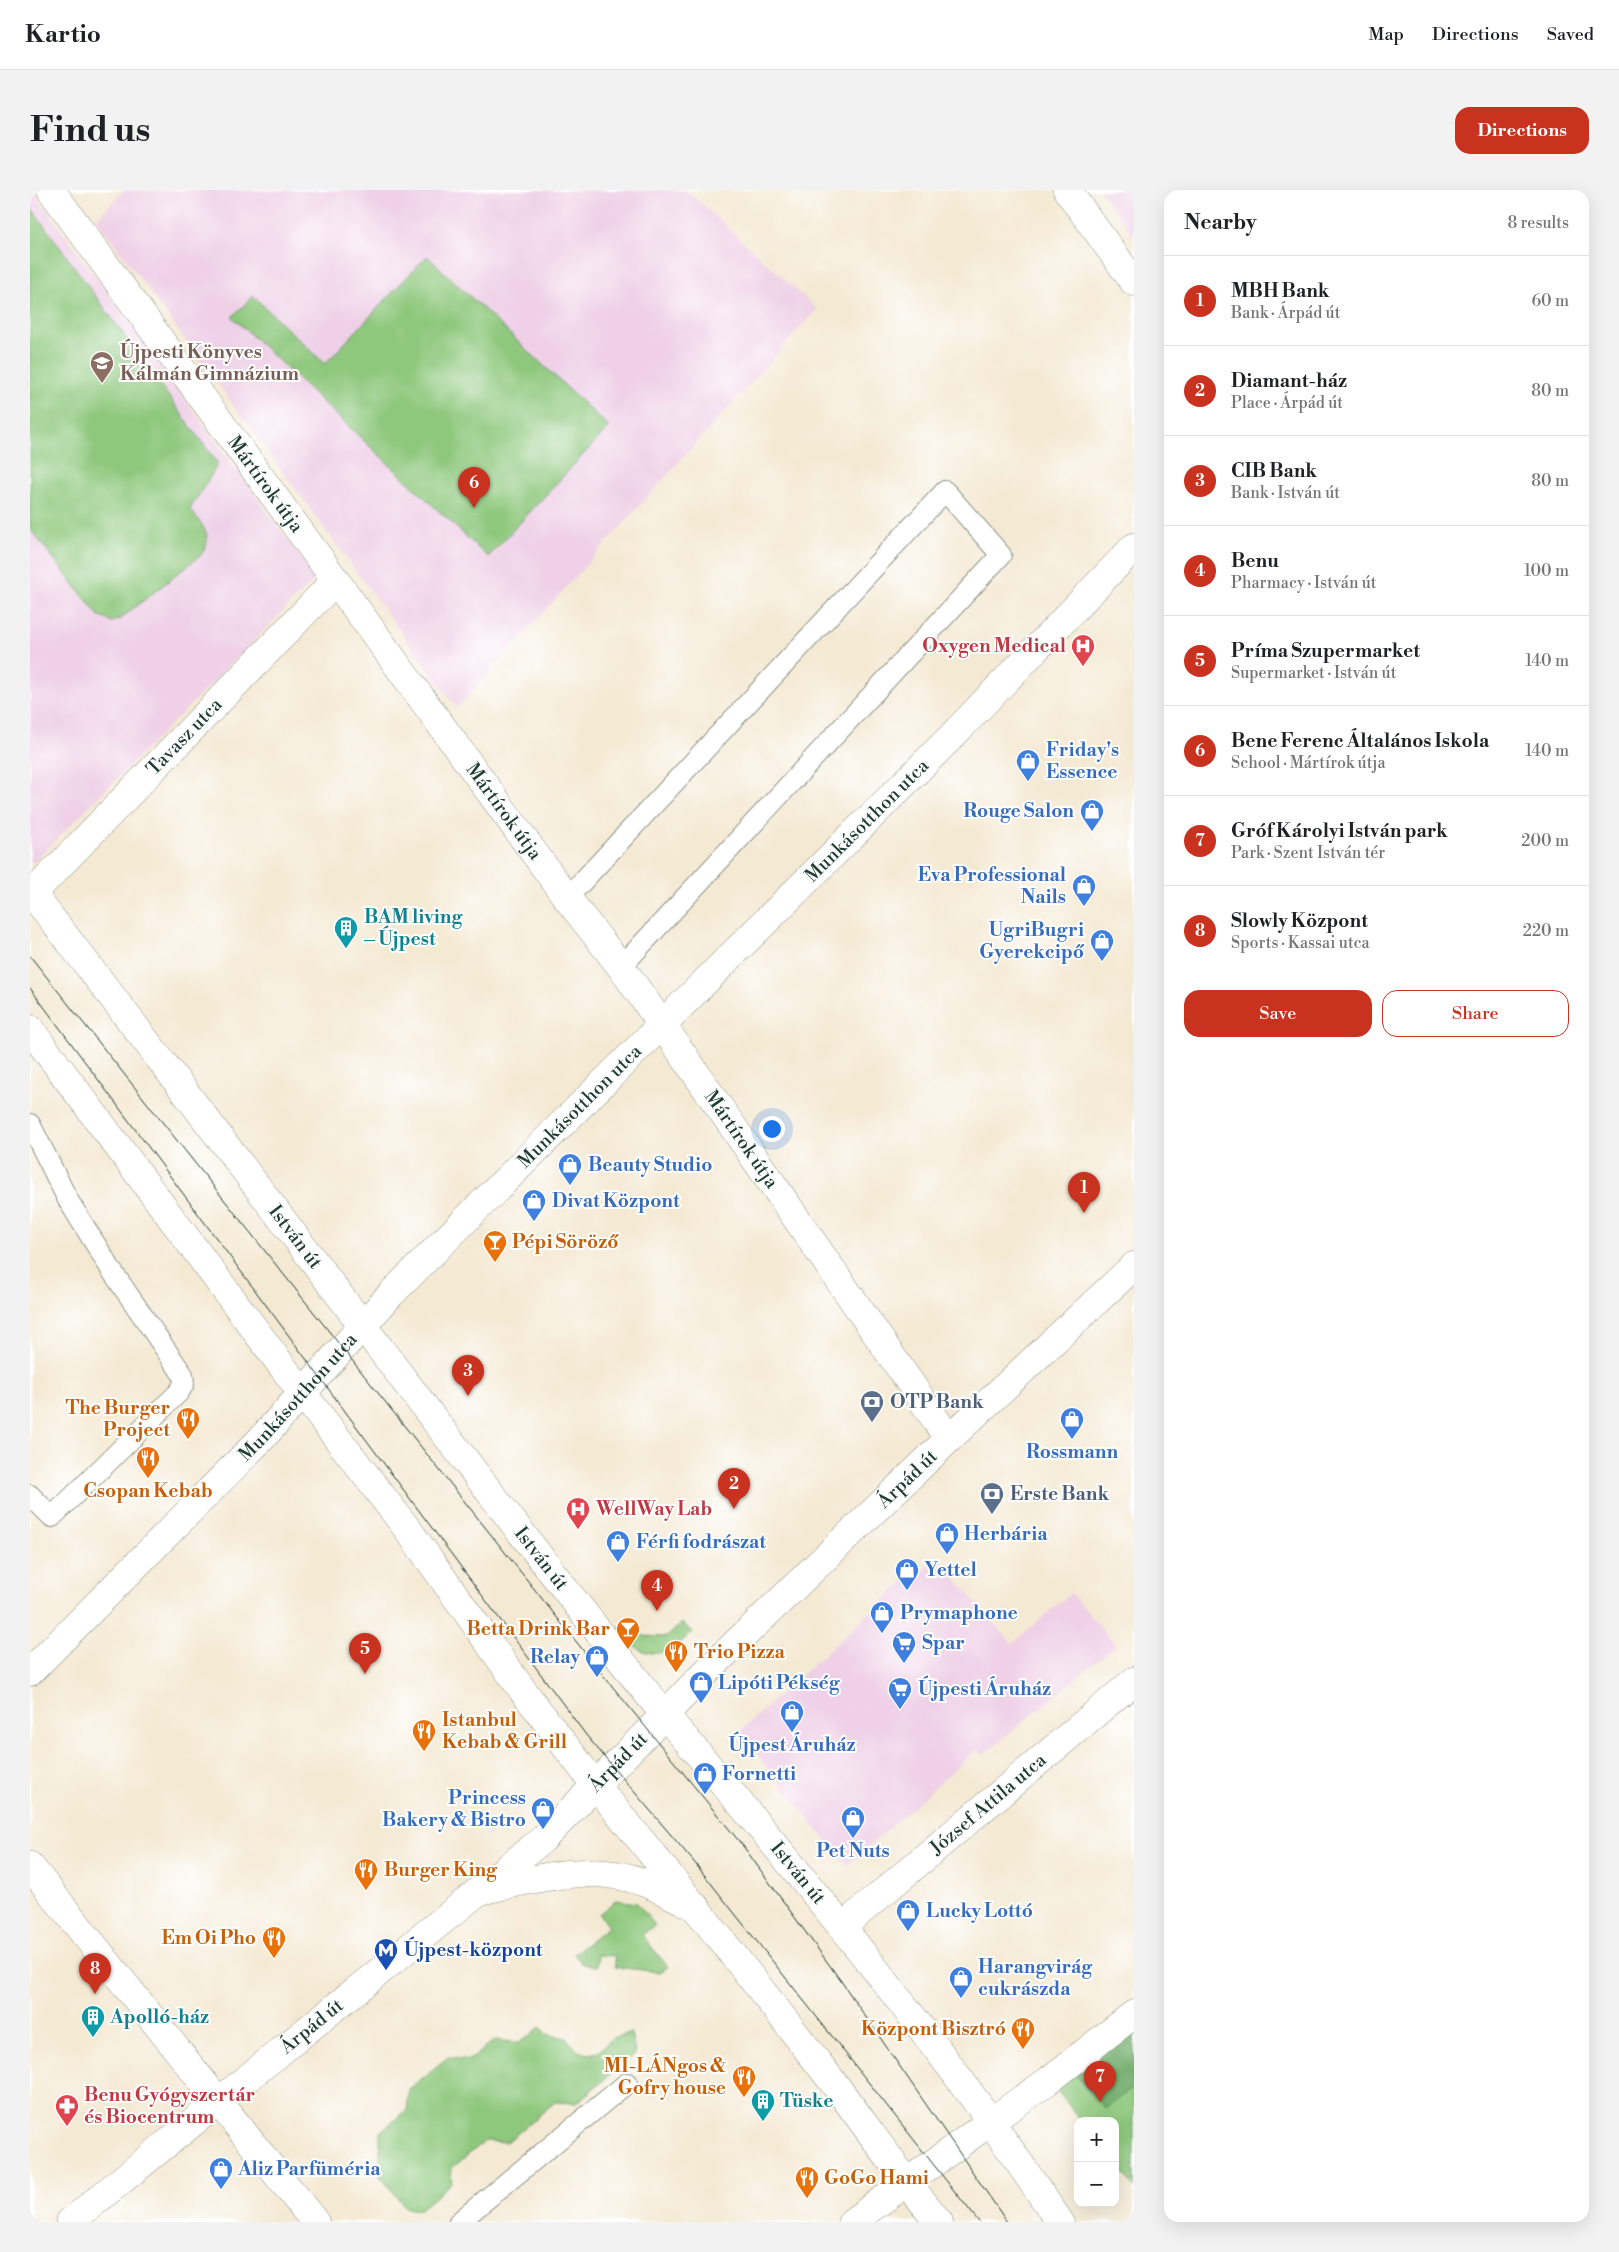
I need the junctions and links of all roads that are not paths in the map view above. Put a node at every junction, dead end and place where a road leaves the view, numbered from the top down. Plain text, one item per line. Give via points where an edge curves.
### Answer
1 (51, 190) edge
2 (1067, 190) edge
3 (1134, 282) edge
4 (1134, 547) edge
5 (336, 580) junction
6 (31, 893) edge
7 (567, 898) junction
8 (621, 966) junction
9 (662, 1023) junction
10 (30, 1029) edge
11 (30, 1124) edge
12 (1134, 1266) edge
13 (363, 1325) junction
14 (303, 1394) junction
15 (949, 1439) junction
16 (30, 1495) edge
17 (30, 1672) edge
18 (1134, 1681) edge
19 (664, 1714) junction
20 (596, 1786) junction
21 (30, 1866) edge
22 (480, 1891) junction
23 (698, 1909) junction
24 (842, 1927) junction
25 (1134, 2014) edge
26 (627, 2083) dead end
27 (219, 2103) junction
28 (990, 2122) junction
29 (905, 2182) junction
30 (70, 2222) edge
31 (315, 2222) edge
32 (459, 2222) edge
33 (852, 2222) edge
34 (939, 2222) edge
35 (1060, 2222) edge

1 - 5 street, Mártírok útja
2 - 3 street
4 - 9 street, Munkásotthon utca via 950,737
5 - 6 street, Tavasz utca
5 - 7 street, Mártírok útja
6 - 13 street, István út
7 - 8 street, Mártírok útja
7 - 8 lane via 945,491 1001,555
8 - 9 street, Mártírok útja
9 - 13 street, Munkásotthon utca
9 - 15 street, Mártírok útja
10 - 14 street
11 - 16 lane via 68,1200 183,1375 184,1384 180,1392 52,1517
12 - 15 street, Árpád út
13 - 14 street, Munkásotthon utca
13 - 19 street, István út
14 - 17 street, Munkásotthon utca
14 - 20 street
15 - 19 street, Árpád út
18 - 24 street, József Attila utca
19 - 20 street, Árpád út
19 - 24 street, István út
20 - 22 street, Árpád út via 543,1840
20 - 23 street
21 - 27 street
22 - 23 street via 541,1877 602,1874 645,1883
22 - 27 street, Árpád út
23 - 29 street via 864,2122
24 - 28 street, István út
25 - 28 street
26 - 32 lane
27 - 30 street, Árpád út
27 - 31 street
28 - 29 street
28 - 35 street, István út
29 - 33 street
29 - 34 street

